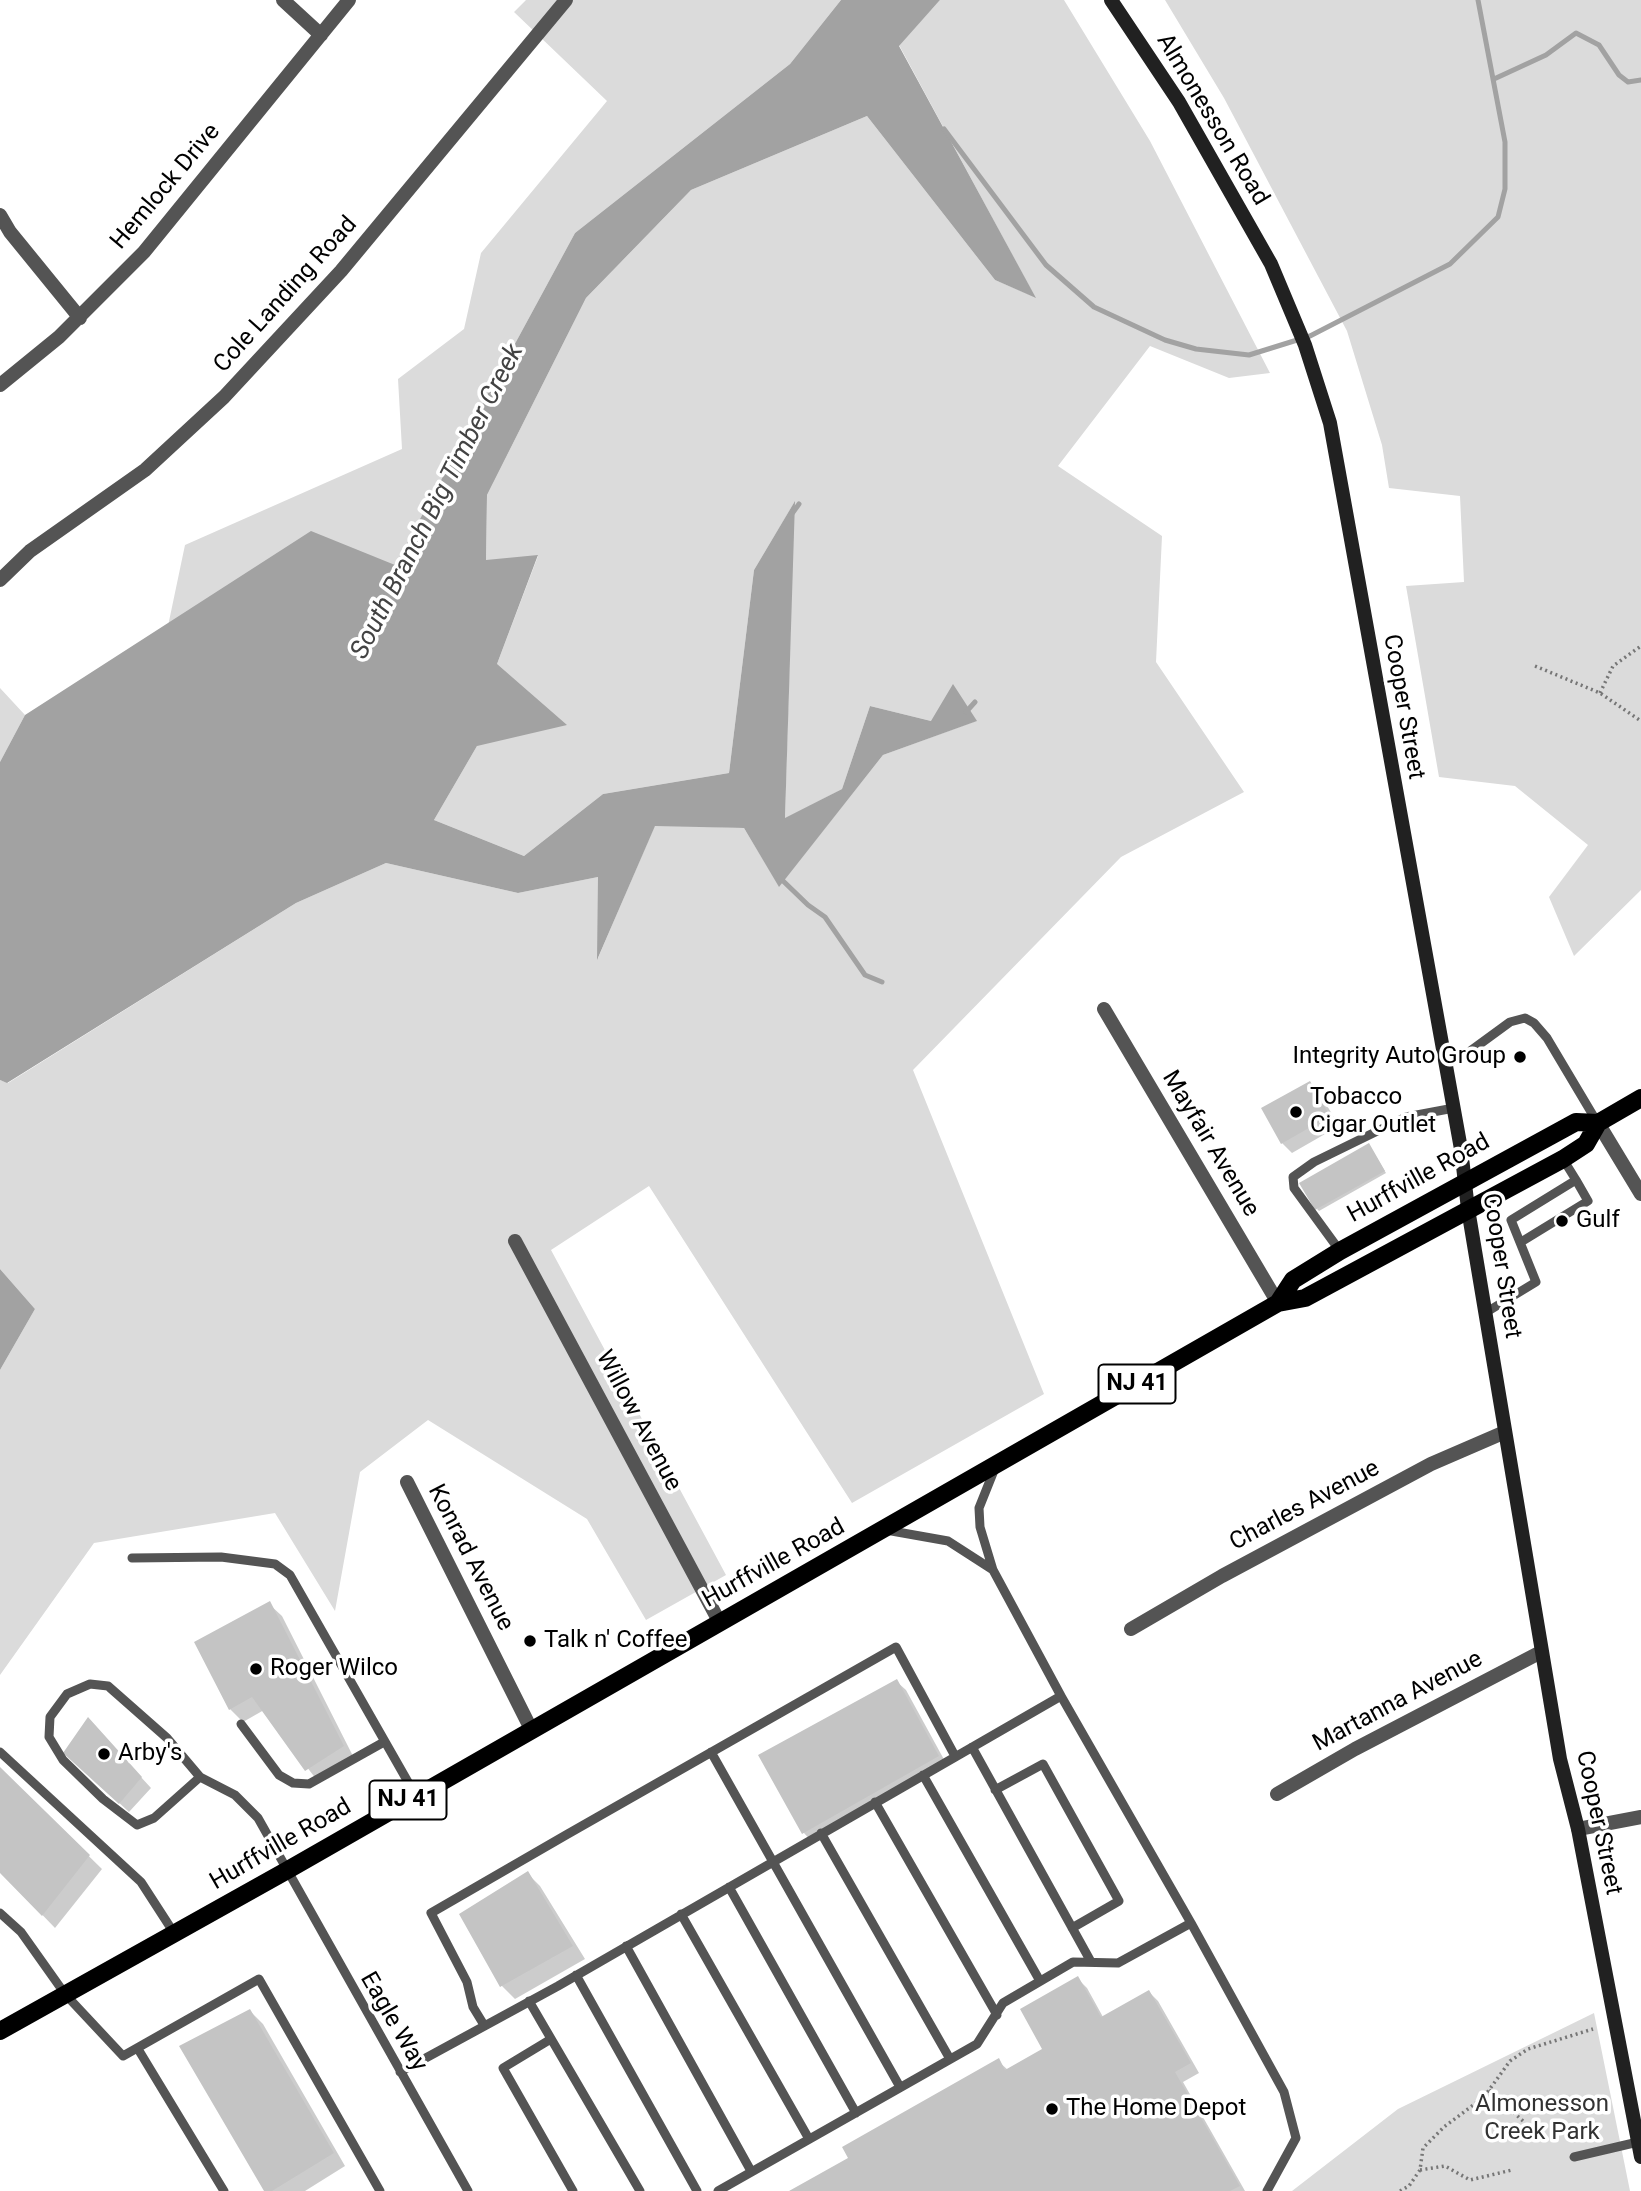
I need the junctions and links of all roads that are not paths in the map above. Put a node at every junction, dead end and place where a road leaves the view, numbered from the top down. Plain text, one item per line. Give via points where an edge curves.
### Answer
1 (283, 0) edge
2 (349, 0) edge
3 (566, 0) edge
4 (1111, 0) edge
5 (321, 35) junction
6 (0, 215) edge
7 (1271, 264) joint
8 (79, 318) junction
9 (0, 385) edge
10 (0, 580) edge
11 (1104, 1009) dead end
12 (1445, 1062) junction
13 (1641, 1098) edge
14 (1454, 1108) junction
15 (1598, 1123) junction
16 (1563, 1159) junction
17 (1576, 1180) junction
18 (1465, 1182) junction
19 (1641, 1194) edge
20 (1468, 1209) junction
21 (515, 1241) dead end
22 (1521, 1242) junction
23 (1340, 1251) junction
24 (1278, 1303) junction
25 (1485, 1313) junction
26 (1505, 1432) junction
27 (996, 1466) junction
28 (407, 1482) dead end
29 (884, 1530) junction
30 (132, 1558) dead end
31 (993, 1570) junction
32 (720, 1623) junction
33 (1130, 1629) dead end
34 (1541, 1652) junction
35 (1061, 1696) junction
36 (241, 1724) dead end
37 (531, 1730) junction
38 (384, 1742) junction
39 (972, 1747) junction
40 (0, 1752) edge
41 (711, 1752) junction
42 (955, 1756) junction
43 (923, 1775) junction
44 (200, 1777) junction
45 (995, 1790) junction
46 (1277, 1794) dead end
47 (416, 1796) junction
48 (875, 1802) junction
49 (1641, 1817) edge
50 (1578, 1829) junction
51 (821, 1833) junction
52 (773, 1862) junction
53 (286, 1871) junction
54 (729, 1887) junction
55 (0, 1913) edge
56 (681, 1914) junction
57 (1191, 1923) junction
58 (1072, 1928) junction
59 (174, 1933) junction
60 (626, 1946) junction
61 (1090, 1960) junction
62 (576, 1975) junction
63 (1040, 1981) junction
64 (65, 1994) junction
65 (529, 2001) junction
66 (997, 2015) junction
67 (484, 2025) junction
68 (0, 2031) edge
69 (551, 2039) junction
70 (138, 2049) junction
71 (950, 2059) junction
72 (400, 2072) junction
73 (900, 2087) junction
74 (856, 2113) junction
75 (809, 2139) junction
76 (1638, 2142) junction
77 (1574, 2157) dead end
78 (1641, 2157) edge
79 (751, 2171) junction
80 (224, 2191) edge
81 (380, 2191) edge
82 (468, 2191) edge
83 (573, 2191) edge
84 (640, 2191) edge
85 (697, 2191) edge
86 (718, 2191) edge
87 (1267, 2191) edge

1 - 5 street
2 - 5 street, Hemlock Drive
3 - 10 street, Cole Landing Road via 341,271 224,397 145,470 30,551
4 - 7 main road, Almonesson Road via 1179,102
5 - 8 street, Hemlock Drive via 144,253
6 - 8 street
7 - 12 main road, Cooper Street via 1305,345 1330,423
8 - 9 street, Hemlock Drive
11 - 24 street, Mayfair Avenue
12 - 14 main road, Cooper Street
12 - 15 lane via 1458,1060 1471,1047 1525,1018 1547,1038
13 - 15 main road, Hurffville Road / NJ 41
14 - 18 main road, Cooper Street
14 - 23 lane via 1406,1117 1293,1177 1294,1188
15 - 16 main road, Hurffville Road / NJ 41 via 1586,1144
15 - 18 main road, Hurffville Road / NJ 41 via 1576,1122
15 - 19 street
16 - 17 lane
16 - 20 main road, Hurffville Road / NJ 41
17 - 22 lane via 1511,1220
17 - 22 lane via 1588,1201
18 - 20 main road, Cooper Street
18 - 23 main road, Hurffville Road / NJ 41
20 - 24 main road, Hurffville Road / NJ 41 via 1306,1298
20 - 25 main road, Cooper Street
21 - 32 street, Willow Avenue
22 - 25 lane via 1536,1282
23 - 24 main road, Hurffville Road / NJ 41 via 1293,1280
24 - 27 main road, Hurffville Road / NJ 41
25 - 26 main road, Cooper Street
26 - 33 street, Charles Avenue via 1430,1464
26 - 34 main road, Cooper Street
27 - 29 main road, Hurffville Road / NJ 41
27 - 31 lane via 979,1508
28 - 37 street, Konrad Avenue
29 - 31 lane via 948,1541
29 - 32 main road, Hurffville Road / NJ 41
30 - 38 lane via 221,1557 275,1564 290,1575
31 - 35 lane
32 - 37 main road, Hurffville Road / NJ 41
34 - 46 street, Martanna Avenue
34 - 50 main road, Cooper Street
35 - 39 lane
35 - 57 lane
36 - 38 lane via 279,1775 293,1783 309,1784
37 - 47 main road, Hurffville Road / NJ 41
38 - 47 lane
39 - 42 lane
39 - 45 lane
40 - 59 lane via 141,1882
41 - 42 lane via 895,1647
41 - 52 lane
41 - 67 lane via 431,1913
42 - 43 lane
43 - 48 lane
43 - 63 lane
44 - 44 lane via 167,1738 108,1686 90,1684 66,1694 50,1717 49,1737 63,1760 137,1825 154,1818
44 - 53 lane, Eagle Way via 235,1795 258,1818
45 - 58 lane
45 - 58 lane via 1043,1763 1119,1901
47 - 53 main road, Hurffville Road / NJ 41
48 - 51 lane
48 - 66 lane
49 - 50 street
50 - 76 main road, Cooper Street
51 - 52 lane
51 - 71 lane
52 - 54 lane
52 - 73 lane
53 - 59 main road, Hurffville Road / NJ 41
53 - 72 lane, Eagle Way
54 - 56 lane
54 - 74 lane
55 - 64 lane via 21,1932
56 - 60 lane
56 - 75 lane
57 - 61 lane via 1118,1963
57 - 87 lane via 1284,2092 1296,2138
58 - 61 lane
59 - 64 main road, Hurffville Road / NJ 41
60 - 62 lane
60 - 79 lane
61 - 63 lane via 1073,1962
62 - 65 lane
62 - 85 lane
63 - 66 lane via 1003,2003
64 - 68 main road, Hurffville Road / NJ 41
64 - 70 lane via 123,2056
65 - 67 lane
65 - 69 lane
66 - 71 lane via 977,2044
67 - 72 lane
69 - 83 lane via 503,2068
69 - 84 lane
70 - 80 lane
70 - 81 lane via 259,1979
71 - 73 lane
72 - 82 lane, Eagle Way
73 - 74 lane
74 - 75 lane
75 - 79 lane
76 - 77 lane
76 - 78 main road, Cooper Street
79 - 86 lane

